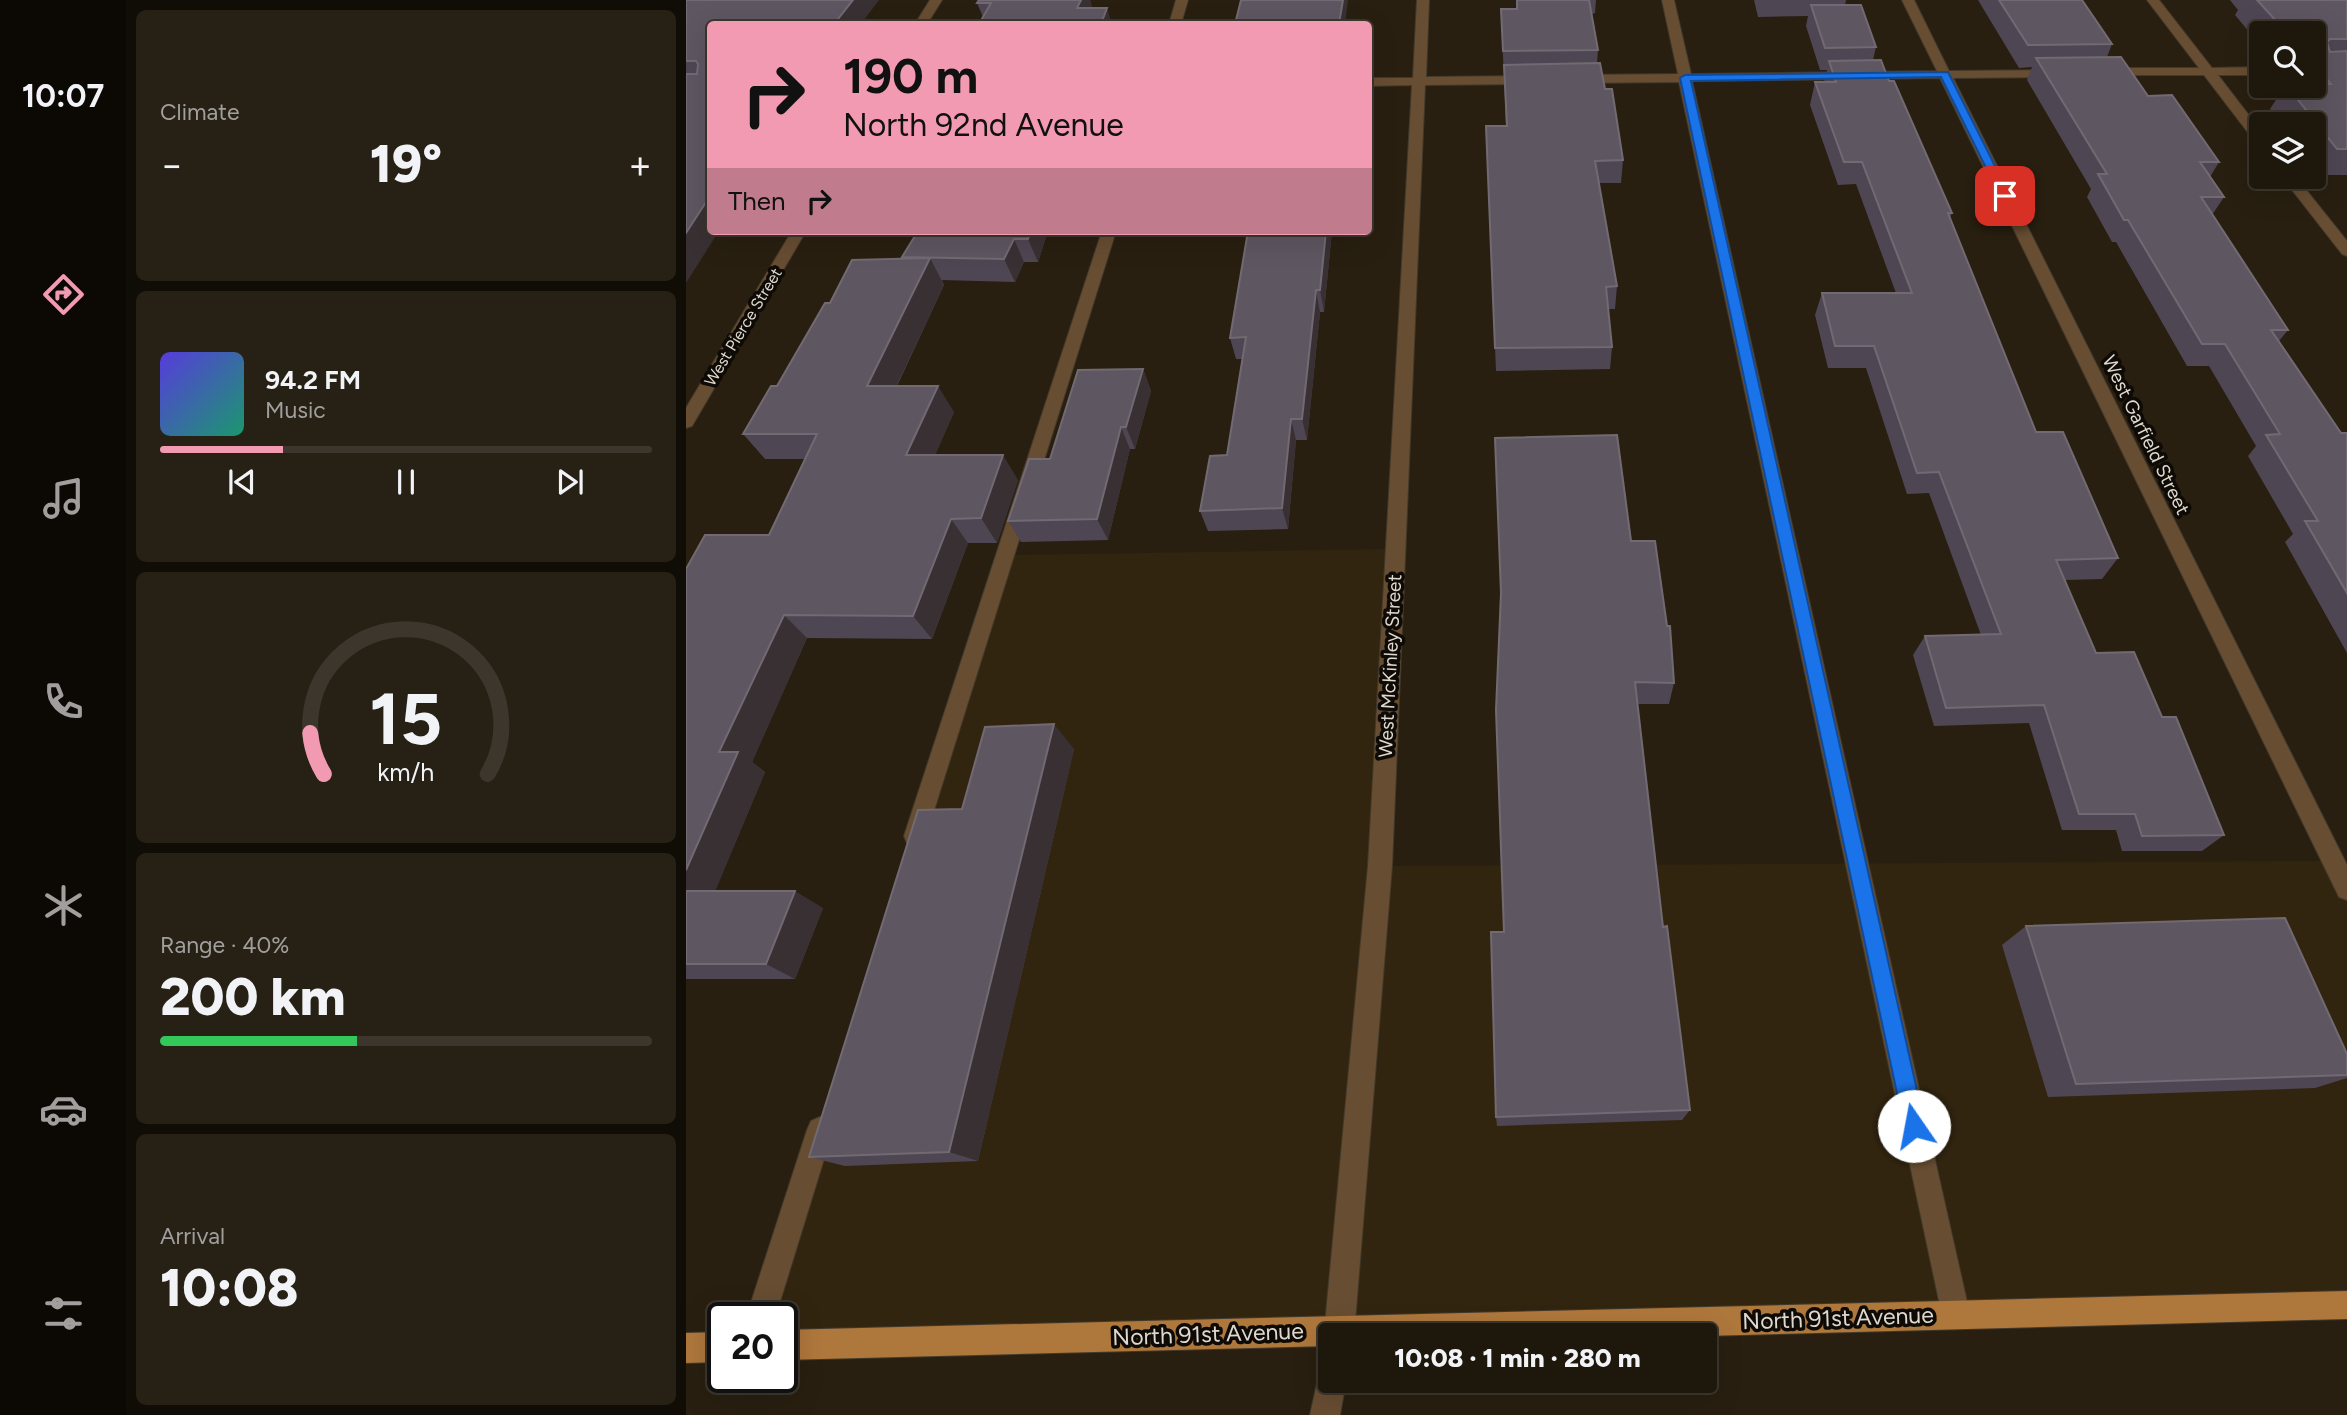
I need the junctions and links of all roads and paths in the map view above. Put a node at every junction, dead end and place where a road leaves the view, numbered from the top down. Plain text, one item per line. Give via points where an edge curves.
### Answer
1 (936, 0) edge
2 (1182, 0) edge
3 (1423, 0) edge
4 (1668, 0) edge
5 (1908, 0) edge
6 (2154, 0) edge
7 (923, 21) edge
8 (1176, 21) edge
9 (2249, 71) edge
10 (2208, 72) junction
11 (2069, 73) edge
12 (2097, 73) edge
13 (1944, 74) junction
14 (1685, 78) junction
15 (1565, 79) edge
16 (1539, 80) edge
17 (1419, 81) junction
18 (1372, 82) edge
19 (2249, 125) edge
20 (2299, 189) edge
21 (797, 235) edge
22 (1108, 235) edge
23 (2347, 251) edge
24 (686, 422) edge
25 (909, 854) edge
26 (2347, 889) edge
27 (828, 1106) edge
28 (765, 1302) edge
29 (2347, 1305) edge
30 (1956, 1315) junction
31 (1340, 1323) edge
32 (1682, 1323) edge
33 (1318, 1333) edge
34 (798, 1345) edge
35 (707, 1347) edge
36 (686, 1348) edge
37 (1329, 1393) edge
38 (1325, 1415) edge

1 - 7 street
2 - 8 street
3 - 17 street, West McKinley Street
4 - 14 street
5 - 13 street, West Garfield Street
6 - 10 street
9 - 10 street
10 - 12 street
10 - 19 street
11 - 13 street
13 - 14 street
13 - 26 street, West Garfield Street
14 - 15 street
14 - 30 street
16 - 17 street
17 - 18 street
17 - 31 street, West McKinley Street via 1380,866
20 - 23 street
21 - 24 street, West Pierce Street
22 - 25 street
27 - 28 street
29 - 30 main road, North 91st Avenue
30 - 32 main road, North 91st Avenue
33 - 34 main road, North 91st Avenue
35 - 36 main road
37 - 38 street

